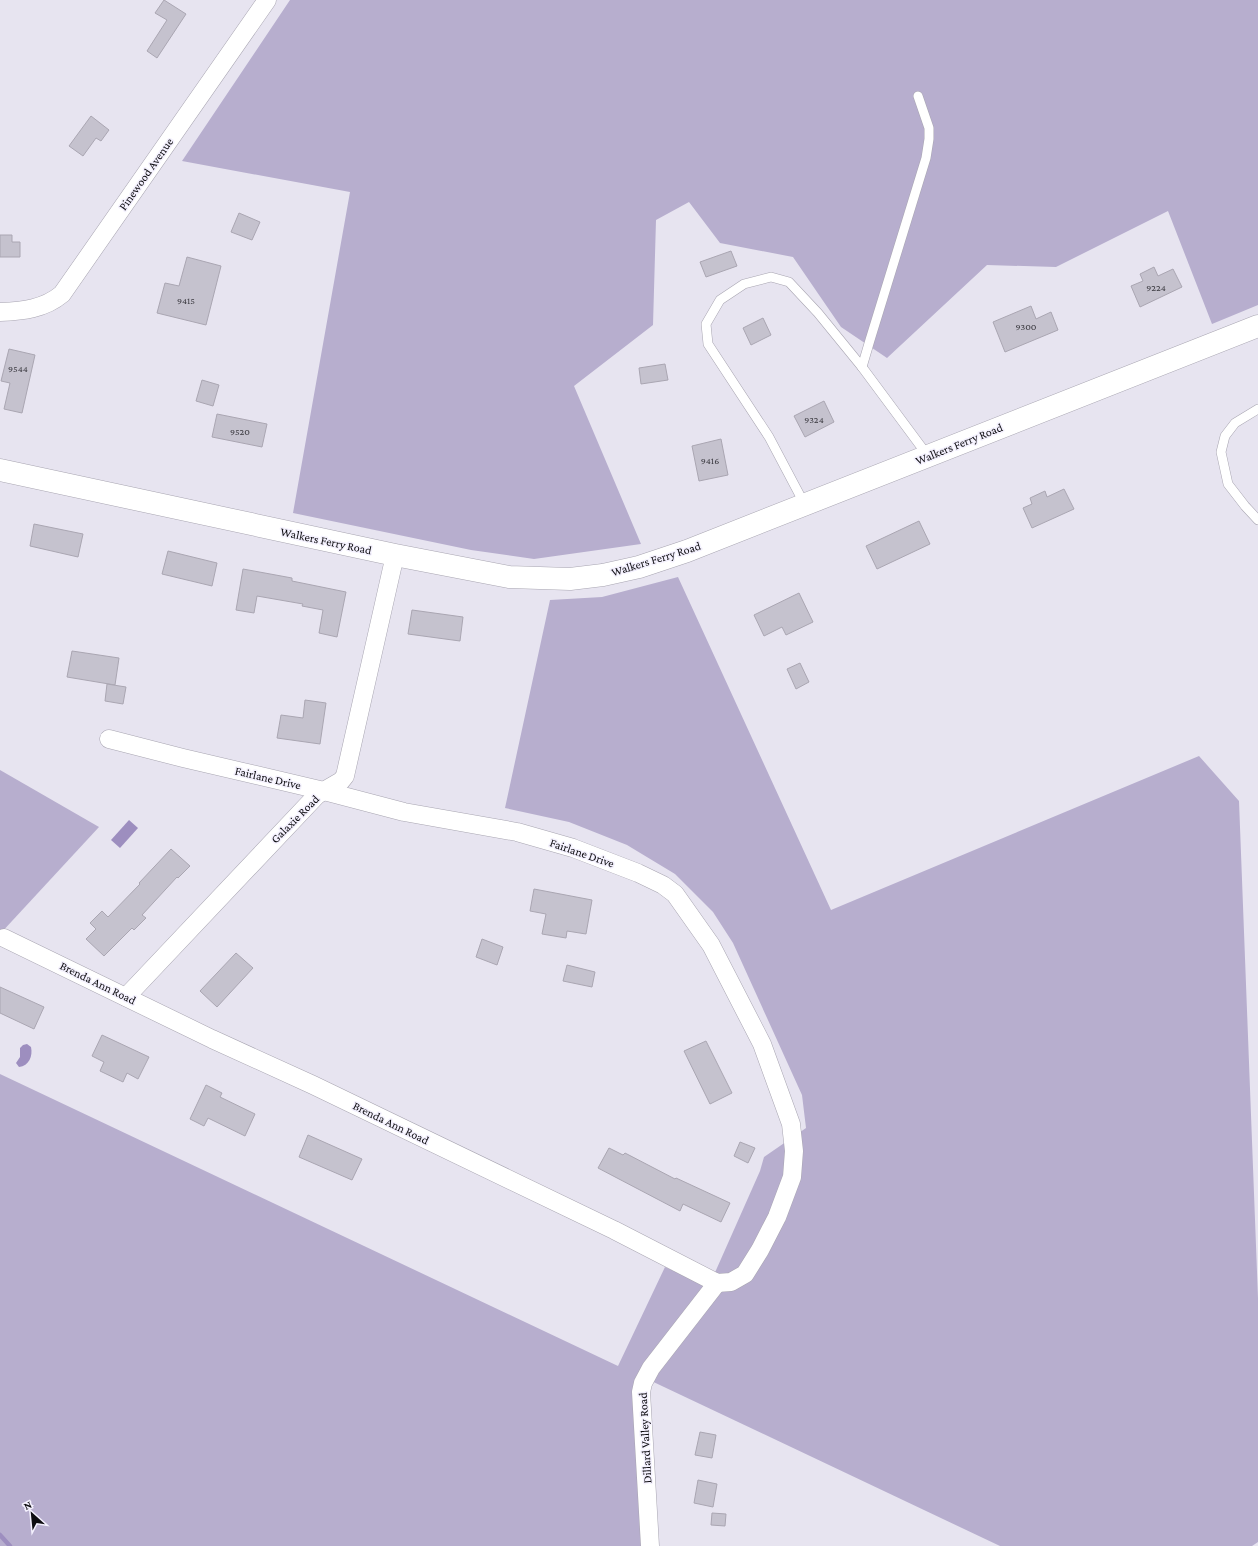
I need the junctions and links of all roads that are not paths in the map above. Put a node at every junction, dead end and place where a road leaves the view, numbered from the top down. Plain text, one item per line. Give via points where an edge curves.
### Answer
1 (267, 0) edge
2 (918, 96) dead end
3 (0, 312) edge
4 (1258, 326) edge
5 (862, 367) junction
6 (1258, 409) edge
7 (928, 456) junction
8 (0, 470) edge
9 (805, 505) junction
10 (1258, 520) edge
11 (395, 555) junction
12 (109, 739) dead end
13 (324, 791) junction
14 (4, 938) dead end
15 (126, 997) junction
16 (718, 1283) junction
17 (650, 1546) edge

1 - 3 street, Pinewood Avenue via 62,294 48,304 31,309
2 - 5 lane via 929,128 926,158
4 - 7 street, Walkers Ferry Road
5 - 7 lane
5 - 9 lane via 789,282 771,277 744,284 720,300 706,324 708,344 769,437
6 - 10 lane via 1235,423 1225,436 1221,452 1228,484
7 - 9 street, Walkers Ferry Road
8 - 11 street, Walkers Ferry Road
9 - 11 street, Walkers Ferry Road via 687,551 639,567 603,575 570,579 509,577
11 - 13 street, Galaxie Road via 348,768 341,780
12 - 13 street, Fairlane Drive
13 - 15 street, Galaxie Road via 316,795
13 - 16 street, Fairlane Drive via 404,812 518,832 573,848 638,873 675,894 711,945 762,1044 791,1124 794,1151 792,1177 777,1217 763,1244 745,1274 731,1282
14 - 15 street, Brenda Ann Road
15 - 16 street, Brenda Ann Road via 614,1230
16 - 17 street, Dillard Valley Road via 651,1368 643,1382 641,1392

